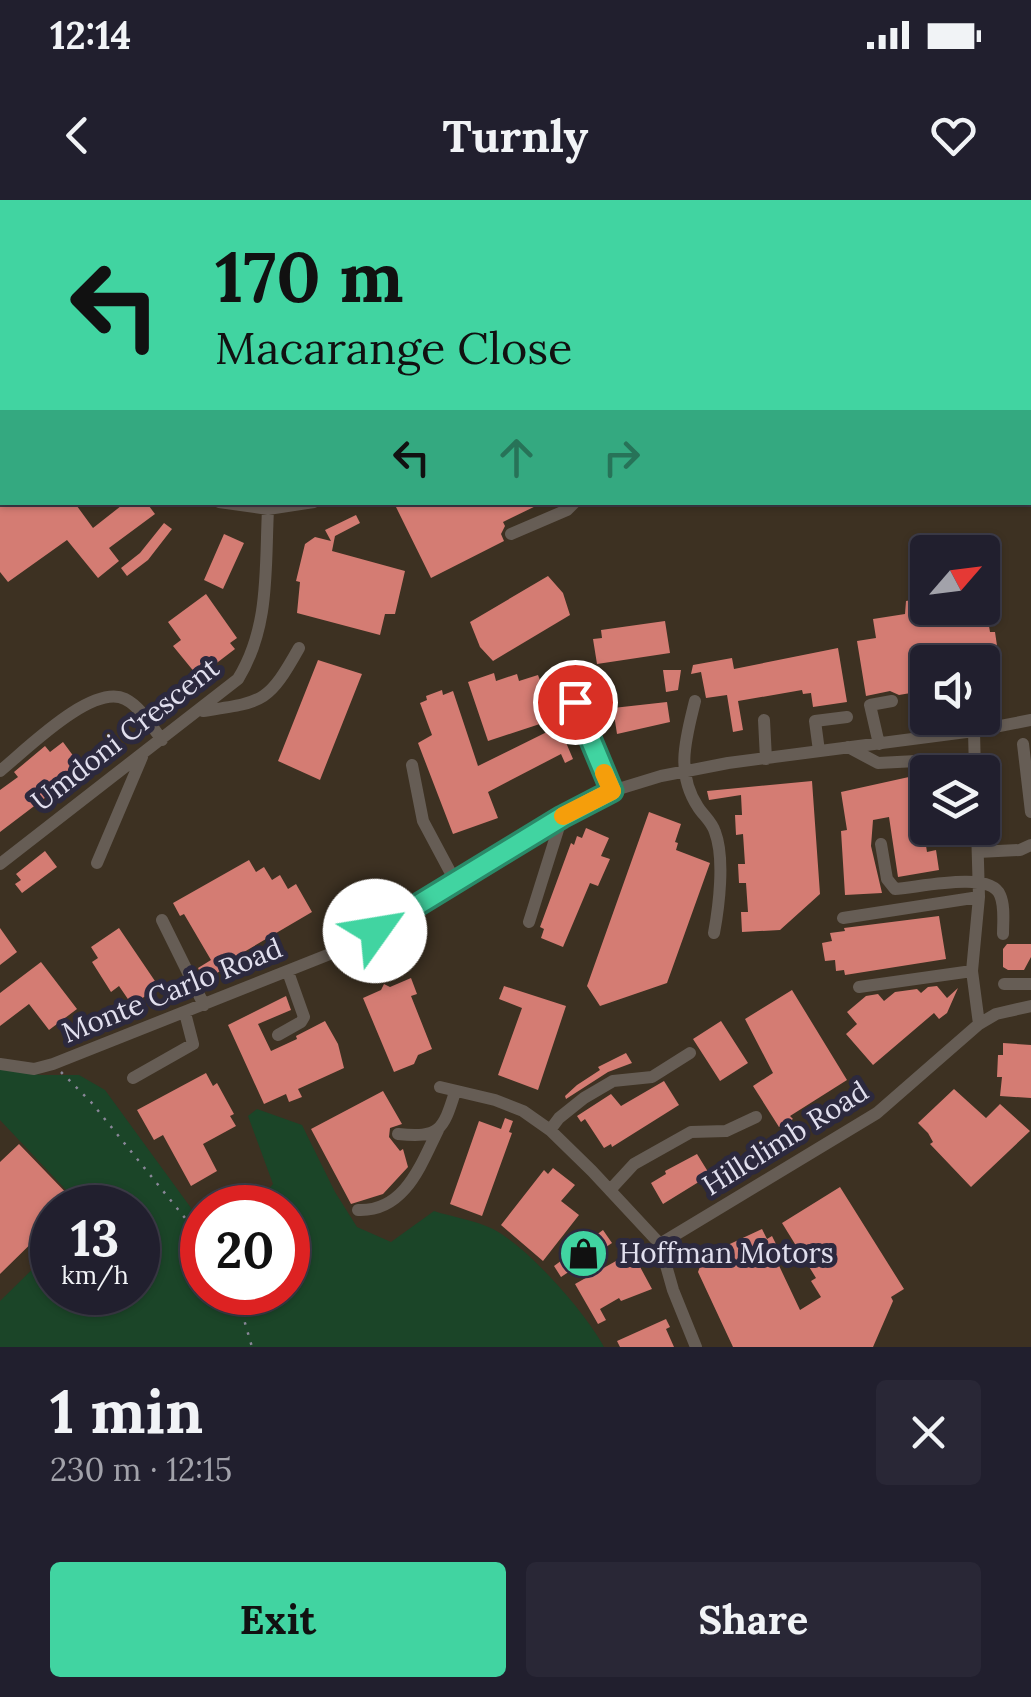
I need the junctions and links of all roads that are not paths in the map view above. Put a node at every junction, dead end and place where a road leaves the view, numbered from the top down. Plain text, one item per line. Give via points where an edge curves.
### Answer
1 (239, 505) edge
2 (294, 505) edge
3 (572, 505) edge
4 (268, 509) junction
5 (511, 534) dead end
6 (299, 648) dead end
7 (566, 670) dead end
8 (892, 701) dead end
9 (696, 702) dead end
10 (200, 712) junction
11 (848, 717) dead end
12 (764, 720) dead end
13 (1031, 720) edge
14 (1000, 726) edge
15 (945, 735) edge
16 (162, 740) junction
17 (879, 744) junction
18 (1023, 744) dead end
19 (848, 747) junction
20 (819, 752) junction
21 (143, 755) junction
22 (766, 759) junction
23 (910, 761) edge
24 (412, 765) dead end
25 (0, 770) edge
26 (684, 772) junction
27 (612, 791) junction
28 (1031, 812) edge
29 (562, 817) junction
30 (881, 844) dead end
31 (978, 845) edge
32 (1031, 845) edge
33 (978, 852) junction
34 (96, 863) dead end
35 (0, 864) edge
36 (455, 881) junction
37 (979, 890) junction
38 (843, 918) dead end
39 (162, 920) dead end
40 (529, 922) dead end
41 (714, 933) dead end
42 (1003, 934) dead end
43 (972, 971) junction
44 (288, 972) junction
45 (1004, 984) dead end
46 (1031, 984) edge
47 (859, 988) dead end
48 (204, 1005) junction
49 (1031, 1006) edge
50 (185, 1013) junction
51 (979, 1024) junction
52 (278, 1035) dead end
53 (690, 1053) dead end
54 (0, 1064) edge
55 (133, 1078) dead end
56 (440, 1088) dead end
57 (455, 1092) junction
58 (756, 1118) dead end
59 (438, 1130) junction
60 (550, 1130) junction
61 (398, 1134) dead end
62 (610, 1190) junction
63 (358, 1210) dead end
64 (660, 1244) junction
65 (696, 1347) edge

1 - 4 street
2 - 4 street
3 - 5 street
4 - 10 street, Umdoni Crescent via 260,633 238,679
6 - 10 street via 267,696
7 - 27 street
8 - 17 street via 870,704
9 - 26 street
10 - 16 street, Umdoni Crescent
11 - 20 street via 815,721
12 - 22 street
13 - 14 street, Monte Carlo Road
15 - 17 street, Monte Carlo Road
16 - 21 street, Umdoni Crescent
16 - 25 street via 136,706 109,696 90,701
17 - 19 street, Monte Carlo Road
18 - 28 street
19 - 20 street, Monte Carlo Road
19 - 23 street via 878,763
20 - 22 street, Monte Carlo Road
21 - 34 street
21 - 35 street, Umdoni Crescent
22 - 26 street, Monte Carlo Road
24 - 36 street via 423,822
26 - 27 street, Monte Carlo Road
26 - 41 street via 717,837
27 - 29 street, Monte Carlo Road
29 - 36 street, Monte Carlo Road
29 - 40 street
30 - 37 street via 895,888
31 - 33 street
32 - 33 street
33 - 37 street
36 - 44 street, Monte Carlo Road via 364,938
37 - 38 street
37 - 42 street via 994,886 1000,895
37 - 43 street
39 - 48 street
43 - 47 street
43 - 51 street
44 - 48 street, Monte Carlo Road
44 - 52 street via 304,1017
45 - 46 street
48 - 50 street, Monte Carlo Road
49 - 51 street, Hillclimb Road
50 - 54 street, Monte Carlo Road via 53,1064
50 - 55 street via 193,1044
51 - 64 street, Hillclimb Road via 877,1113
53 - 60 street via 652,1077 613,1081
56 - 57 street
57 - 59 street
57 - 60 street via 495,1100
58 - 62 street via 726,1131 692,1132 634,1164
59 - 61 street via 426,1137
59 - 63 street via 406,1189 372,1210
60 - 62 street
62 - 64 street
64 - 65 street

